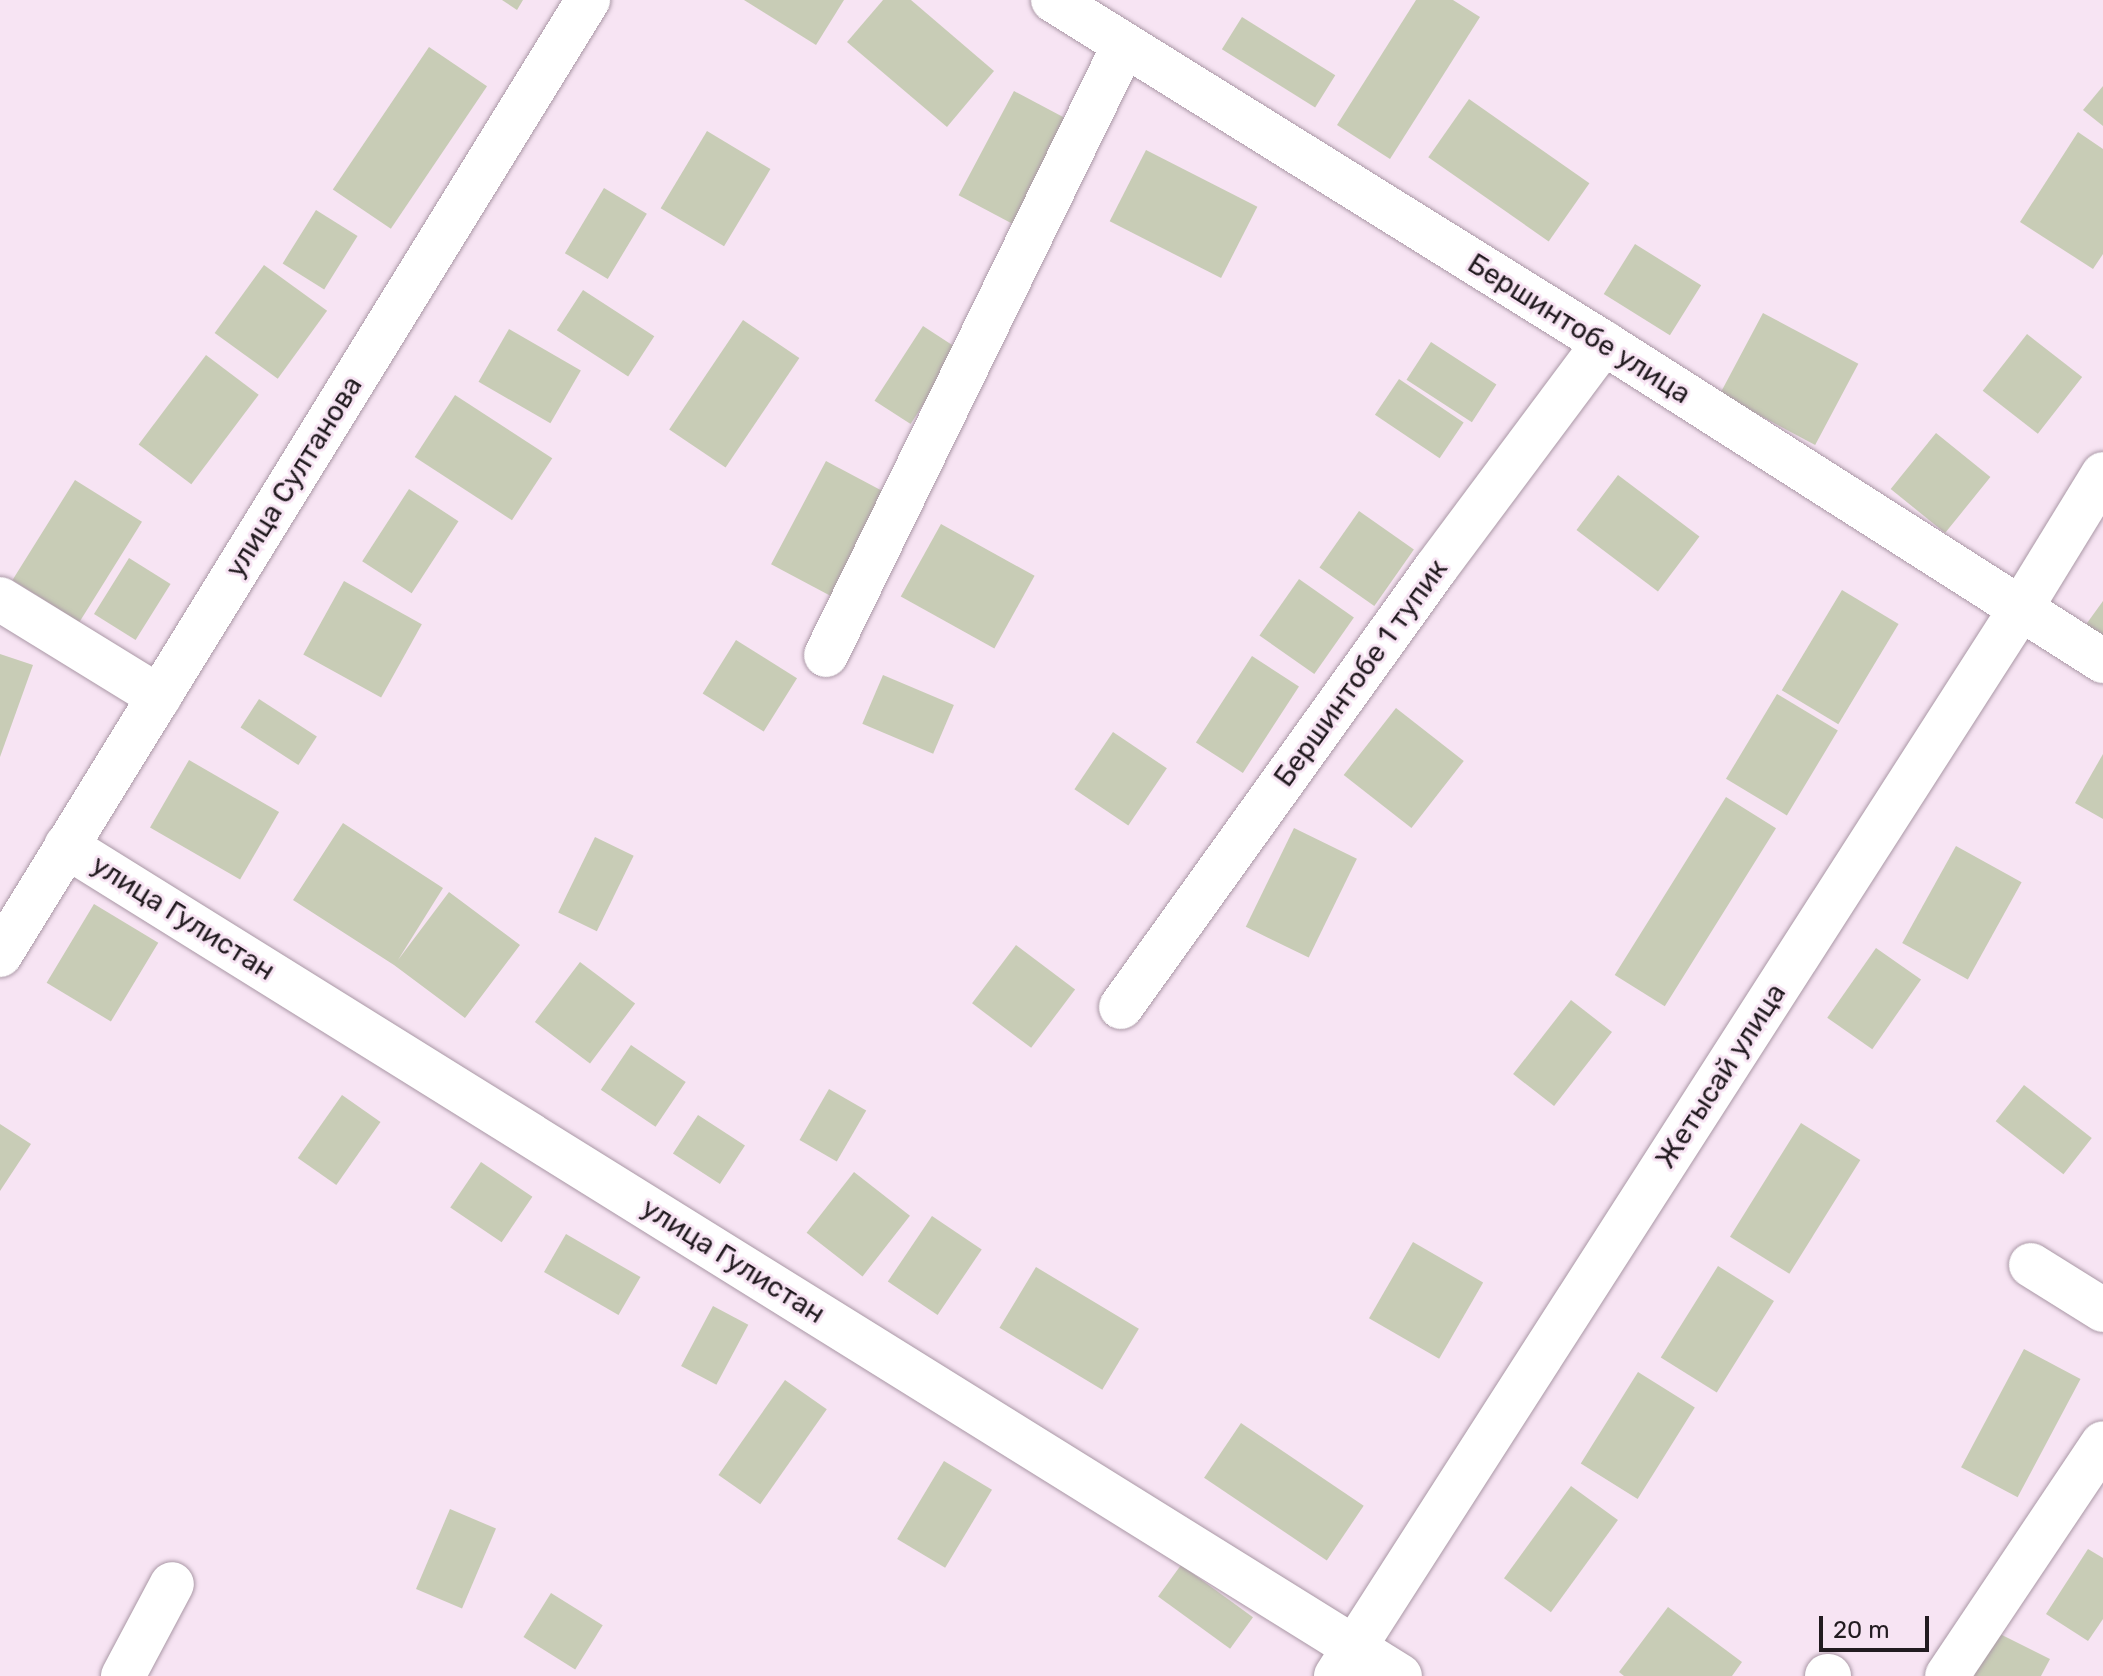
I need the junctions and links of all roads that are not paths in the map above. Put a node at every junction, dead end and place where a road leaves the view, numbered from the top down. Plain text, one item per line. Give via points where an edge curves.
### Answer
1 (588, 0) edge
2 (1053, 0) edge
3 (1124, 45) junction
4 (1604, 343) junction
5 (2103, 474) edge
6 (0, 599) edge
7 (2021, 608) junction
8 (826, 655) dead end
9 (2103, 661) edge
10 (159, 697) junction
11 (66, 846) junction
12 (0, 955) edge
13 (1121, 1007) dead end
14 (2031, 1265) dead end
15 (2103, 1310) edge
16 (2103, 1443) edge
17 (172, 1584) dead end
18 (1344, 1662) edge
19 (123, 1676) edge
20 (1400, 1676) edge
21 (1947, 1676) edge

1 - 10 street, улица Султанова
2 - 3 street, Бершинтобе улица
3 - 4 street, Бершинтобе улица
3 - 8 street
4 - 7 street, Бершинтобе улица
4 - 13 street, Бершинтобе 1 тупик
5 - 7 street, Жетысай улица
6 - 10 street
7 - 9 street, Бершинтобе улица
7 - 18 street, Жетысай улица
10 - 11 street, улица Султанова
11 - 12 street, улица Султанова
11 - 18 street, улица Гулистан
14 - 15 street
16 - 21 street
17 - 19 street
18 - 20 street, улица Гулистан

